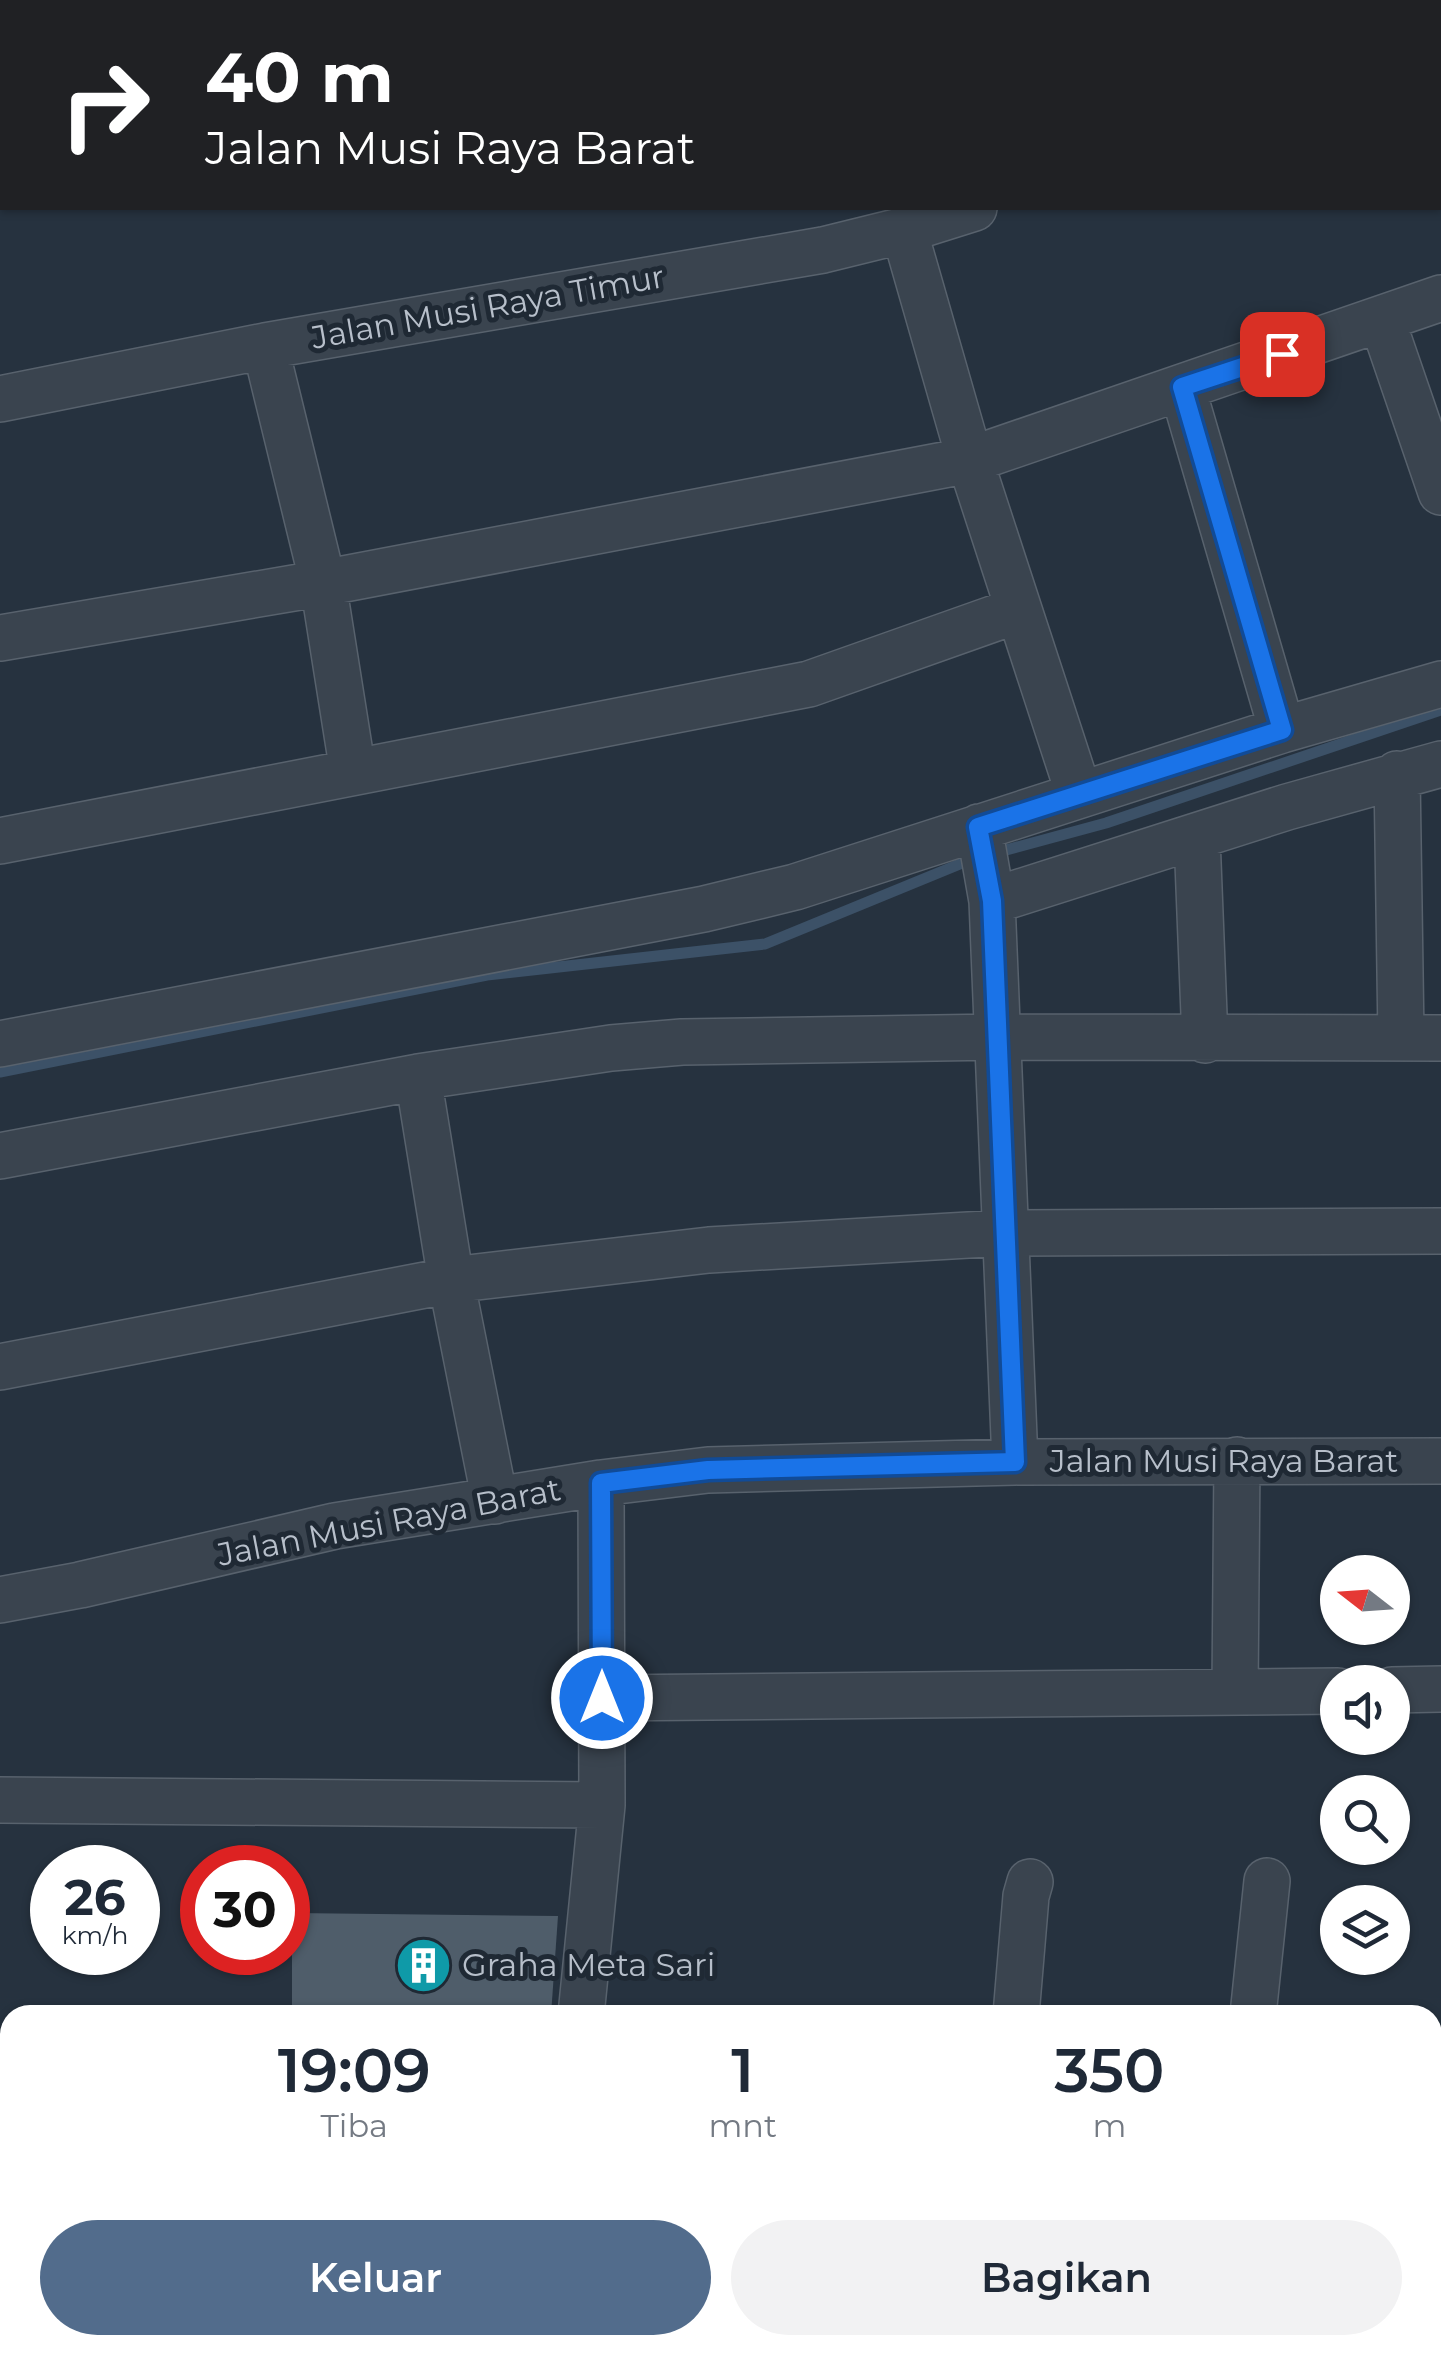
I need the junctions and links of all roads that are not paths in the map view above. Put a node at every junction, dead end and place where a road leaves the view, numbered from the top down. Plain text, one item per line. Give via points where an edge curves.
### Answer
1 (968, 210) edge
2 (904, 230) junction
3 (1441, 298) edge
4 (1382, 320) junction
5 (265, 346) junction
6 (1182, 387) junction
7 (0, 399) edge
8 (970, 460) junction
9 (1441, 492) edge
10 (323, 582) junction
11 (1018, 610) junction
12 (0, 638) edge
13 (1441, 684) edge
14 (1282, 730) junction
15 (1441, 764) edge
16 (352, 772) junction
17 (1397, 774) junction
18 (1079, 794) junction
19 (1197, 837) junction
20 (0, 841) edge
21 (986, 863) junction
22 (999, 1036) junction
23 (1421, 1038) edge
24 (1205, 1040) junction
25 (0, 1044) edge
26 (418, 1078) junction
27 (0, 1156) edge
28 (1441, 1231) edge
29 (1003, 1233) junction
30 (451, 1280) junction
31 (0, 1367) edge
32 (1237, 1460) junction
33 (1441, 1461) edge
34 (1015, 1462) junction
35 (601, 1483) junction
36 (495, 1500) junction
37 (0, 1600) edge
38 (1410, 1690) edge
39 (1441, 1690) edge
40 (1320, 1691) edge
41 (1235, 1692) junction
42 (602, 1698) junction
43 (0, 1800) edge
44 (602, 1806) junction
45 (1267, 1880) dead end
46 (1030, 1882) dead end
47 (583, 2005) edge
48 (1017, 2005) edge
49 (1255, 2005) edge

1 - 2 street, Jalan Musi Raya Timur
2 - 5 street, Jalan Musi Raya Timur via 823,250
2 - 8 street
3 - 4 street
4 - 6 street
4 - 9 street
5 - 7 street, Jalan Musi Raya Timur
5 - 10 street
6 - 8 street
6 - 14 street
8 - 10 street
8 - 11 street
10 - 12 street
10 - 16 street
11 - 16 street via 809,684
11 - 18 street
13 - 14 street
14 - 18 street
15 - 17 street
16 - 20 street
17 - 19 street
17 - 23 street
18 - 21 street
19 - 21 street
19 - 24 street
21 - 22 street
21 - 25 street via 794,886
22 - 24 street
22 - 26 street via 664,1043
22 - 29 street
23 - 24 street
26 - 27 street
26 - 30 street
28 - 29 street
29 - 30 street via 709,1250
29 - 34 street
30 - 31 street
30 - 36 street
32 - 33 street, Jalan Musi Raya Barat
32 - 34 street, Jalan Musi Raya Barat
32 - 41 street
34 - 35 street, Jalan Musi Raya Barat via 708,1470
35 - 36 street, Jalan Musi Raya Barat
35 - 42 street
36 - 37 street, Jalan Musi Raya Barat via 334,1526
38 - 39 street
40 - 41 street
41 - 42 street
42 - 44 street
43 - 44 street
44 - 47 street
45 - 49 street
46 - 48 street

